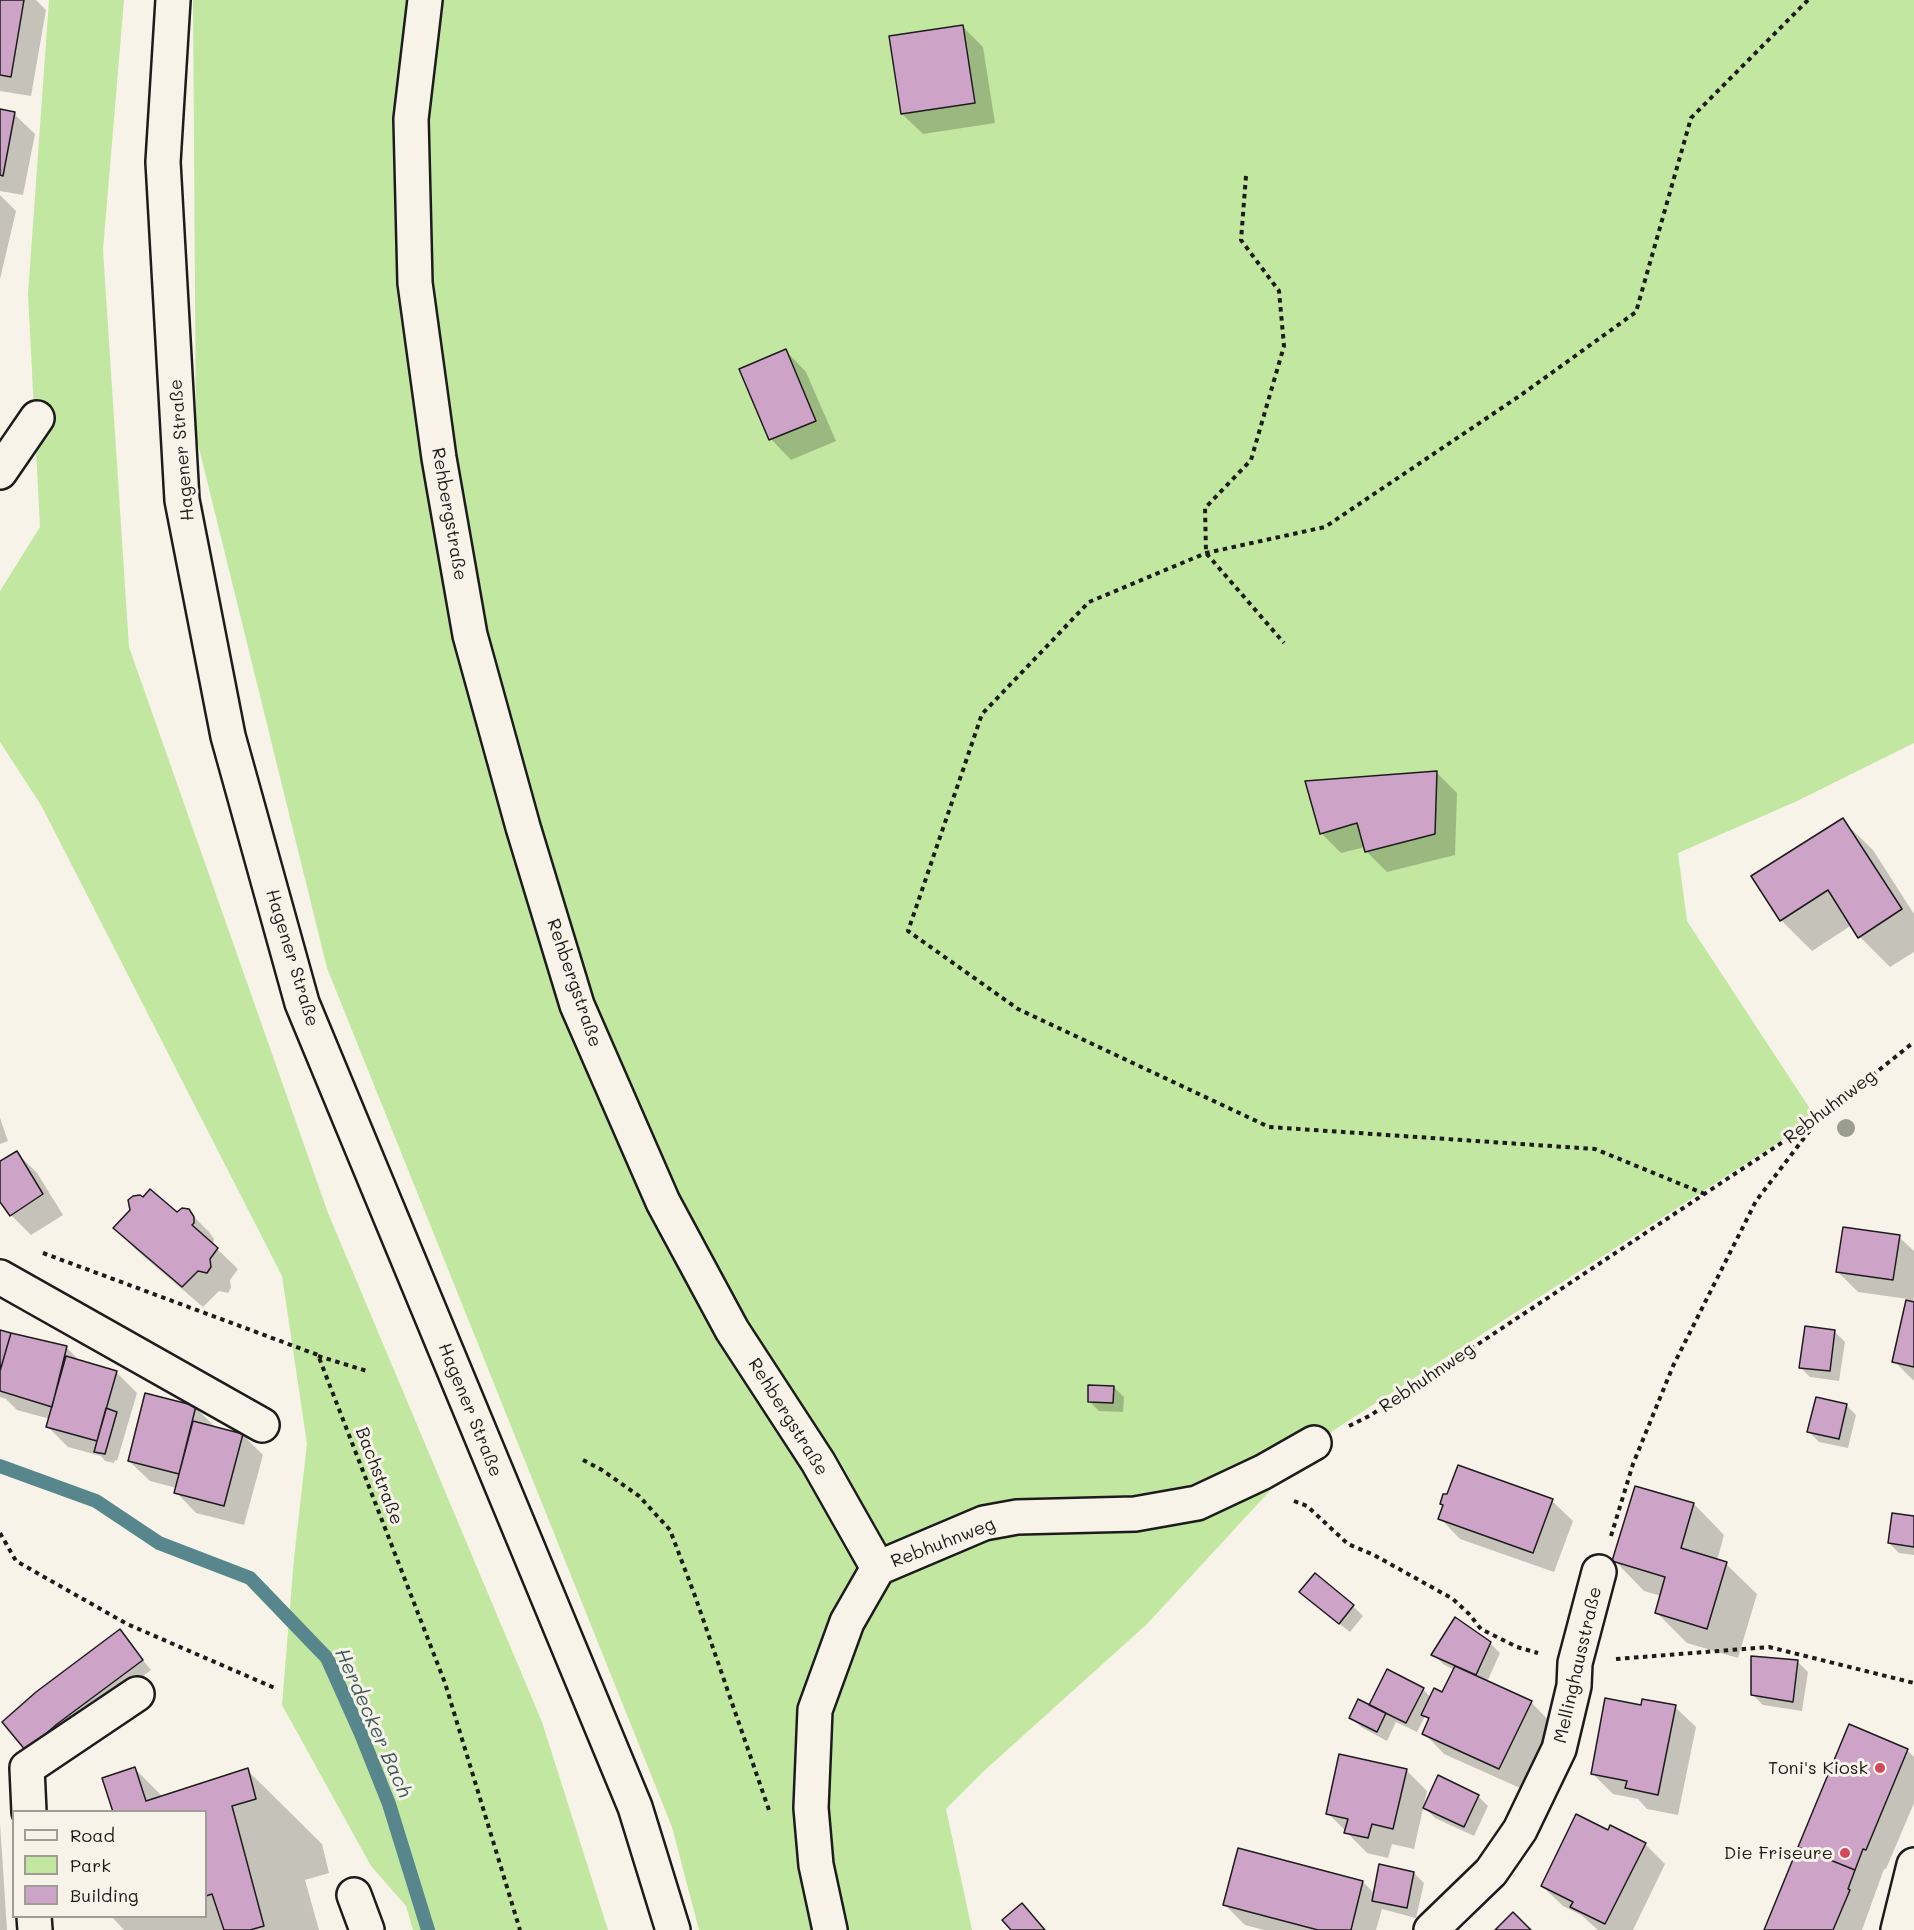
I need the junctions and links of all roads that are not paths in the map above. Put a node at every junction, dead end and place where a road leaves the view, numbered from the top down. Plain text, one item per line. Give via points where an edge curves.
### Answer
1 (173, 0) edge
2 (425, 0) edge
3 (37, 418) dead end
4 (0, 472) edge
5 (0, 1277) edge
6 (262, 1425) dead end
7 (1314, 1443) road end
8 (878, 1568) junction
9 (1599, 1572) road end
10 (137, 1694) dead end
11 (29, 1810) edge
12 (1914, 1865) edge
13 (354, 1895) dead end
14 (1905, 1926) edge
15 (367, 1930) edge
16 (674, 1930) edge
17 (830, 1930) edge
18 (1431, 1930) edge

1 - 16 street, Hagener Straße via 164,162 182,500 228,736 302,1003 634,1807
2 - 8 street, Rehbergstraße via 411,119 415,283 439,458 470,635 523,827 577,1005 663,1202 732,1330 818,1462
3 - 4 street
5 - 6 street
7 - 8 street, Rebhuhnweg via 1197,1503 1135,1514 1017,1517 984,1523
8 - 17 street via 847,1622 814,1710 811,1808 816,1865
9 - 18 street, Mellinghausstraße via 1575,1663 1574,1686 1559,1749 1520,1830 1491,1872
10 - 11 street via 27,1768
12 - 14 street
13 - 15 street

